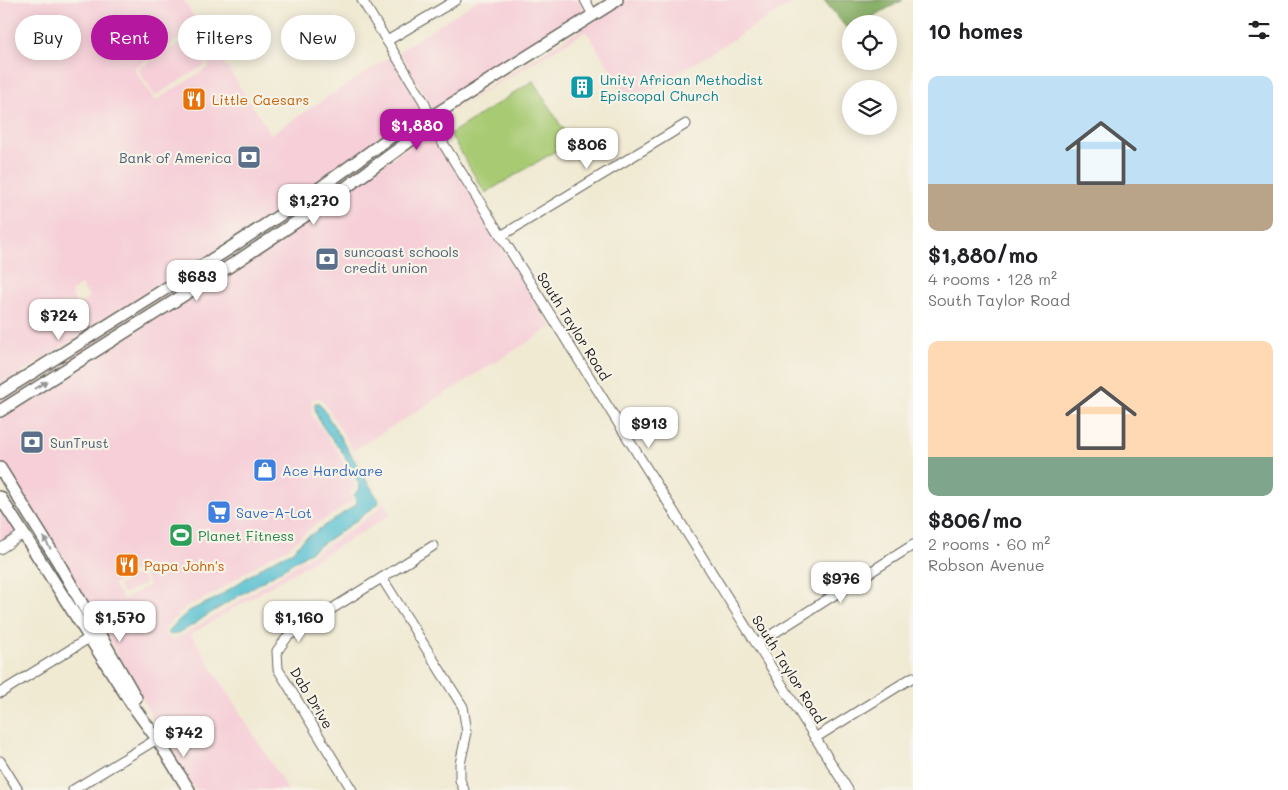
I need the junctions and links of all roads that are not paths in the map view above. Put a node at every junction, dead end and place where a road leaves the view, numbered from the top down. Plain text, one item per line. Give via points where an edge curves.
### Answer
1 (362, 0) edge
2 (456, 0) edge
3 (585, 0) edge
4 (616, 0) edge
5 (593, 15) junction
6 (388, 41) junction
7 (431, 117) junction
8 (686, 124) dead end
9 (501, 236) junction
10 (0, 393) edge
11 (0, 411) edge
12 (0, 468) edge
13 (0, 497) edge
14 (23, 534) junction
15 (913, 545) edge
16 (433, 546) dead end
17 (0, 549) edge
18 (382, 578) junction
19 (94, 635) junction
20 (757, 644) junction
21 (913, 677) edge
22 (0, 693) edge
23 (815, 738) junction
24 (157, 739) junction
25 (0, 761) edge
26 (18, 790) edge
27 (73, 790) edge
28 (189, 790) edge
29 (352, 790) edge
30 (464, 790) edge
31 (848, 790) edge

1 - 6 street, South Taylor Road
2 - 6 street
3 - 5 street
4 - 5 main road
5 - 7 main road
6 - 7 street, South Taylor Road
7 - 9 street, South Taylor Road via 436,132
7 - 10 main road via 417,118 306,198
11 -> 7 main road via 326,202 426,129
8 - 9 street
9 - 20 street, South Taylor Road
19 -> 12 main road
13 - 14 main road
14 - 17 street
14 - 19 main road
15 - 20 street
16 - 18 street, Dab Drive
18 - 29 street, Dab Drive via 288,636 277,651 278,669
18 - 30 street via 463,707 467,732 460,780
19 - 22 street
19 - 24 main road via 139,703
20 - 23 street, South Taylor Road
21 - 23 street
23 - 31 street, South Taylor Road
24 - 27 street
24 - 28 main road
25 - 26 street

